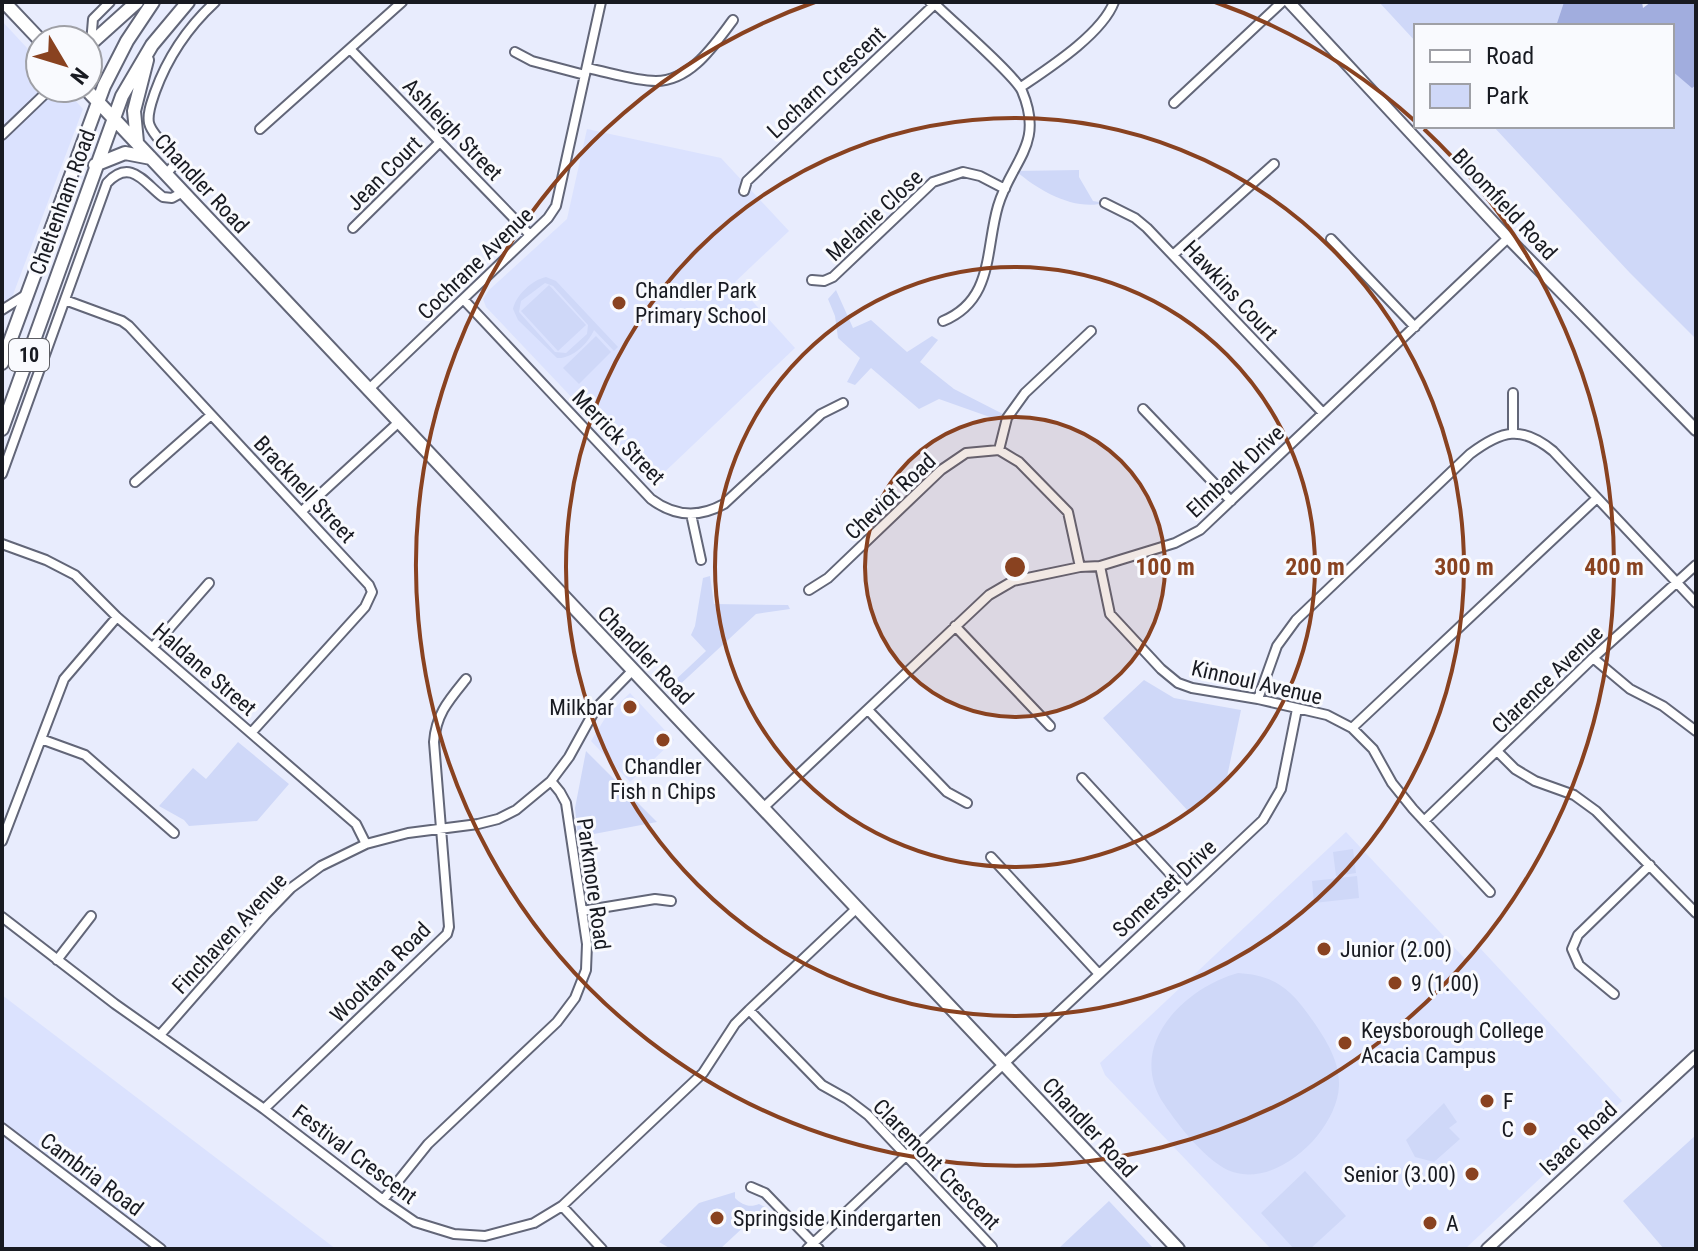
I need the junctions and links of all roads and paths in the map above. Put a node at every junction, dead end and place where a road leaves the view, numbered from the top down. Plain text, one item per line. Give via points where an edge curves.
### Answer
1 (4, 2) edge
2 (110, 2) edge
3 (137, 2) edge
4 (153, 2) edge
5 (188, 2) edge
6 (215, 2) edge
7 (402, 2) edge
8 (601, 2) edge
9 (1114, 2) edge
10 (1282, 2) edge
11 (1289, 2) edge
12 (934, 3) edge
13 (733, 20) dead end
14 (25, 24) edge
15 (92, 24) edge
16 (104, 32) edge
17 (152, 45) junction
18 (350, 49) junction
19 (515, 52) dead end
20 (586, 71) junction
21 (104, 87) edge
22 (1021, 87) junction
23 (1174, 103) dead end
24 (34, 104) edge
25 (96, 104) edge
26 (100, 104) edge
27 (114, 118) junction
28 (260, 129) dead end
29 (2, 135) edge
30 (137, 142) junction
31 (440, 142) junction
32 (151, 158) junction
33 (1274, 164) dead end
34 (95, 165) junction
35 (166, 174) junction
36 (1005, 189) junction
37 (744, 191) dead end
38 (183, 192) junction
39 (1105, 203) dead end
40 (353, 228) dead end
41 (530, 235) junction
42 (1508, 238) junction
43 (1331, 239) dead end
44 (1173, 255) junction
45 (812, 280) dead end
46 (27, 294) junction
47 (65, 300) junction
48 (464, 300) junction
49 (2, 310) edge
50 (943, 321) dead end
51 (1415, 327) junction
52 (1091, 331) dead end
53 (2, 363) edge
54 (369, 389) junction
55 (1513, 393) dead end
56 (843, 403) dead end
57 (1143, 409) dead end
58 (1323, 413) junction
59 (211, 415) junction
60 (400, 421) junction
61 (2, 429) edge
62 (1696, 430) edge
63 (1513, 432) junction
64 (999, 450) junction
65 (2, 474) edge
66 (135, 482) dead end
67 (1597, 498) junction
68 (1231, 501) junction
69 (302, 511) junction
70 (691, 514) junction
71 (2, 544) edge
72 (701, 560) dead end
73 (1696, 565) edge
74 (1100, 566) junction
75 (1080, 567) junction
76 (209, 583) dead end
77 (1677, 583) junction
78 (809, 590) dead end
79 (1696, 603) edge
80 (117, 617) junction
81 (955, 626) junction
82 (153, 647) junction
83 (1593, 658) junction
84 (632, 671) junction
85 (466, 679) dead end
86 (1258, 699) junction
87 (1297, 709) junction
88 (869, 711) junction
89 (1050, 726) dead end
90 (1352, 728) junction
91 (1696, 731) edge
92 (251, 733) junction
93 (41, 739) junction
94 (1498, 752) junction
95 (1082, 778) dead end
96 (551, 781) junction
97 (967, 803) dead end
98 (763, 808) junction
99 (1424, 821) junction
100 (441, 829) junction
101 (174, 833) dead end
102 (2, 841) edge
103 (366, 844) junction
104 (991, 857) dead end
105 (1650, 865) junction
106 (1186, 891) junction
107 (1490, 892) dead end
108 (1696, 895) edge
109 (671, 901) dead end
110 (1687, 903) junction
111 (857, 908) junction
112 (582, 911) junction
113 (1696, 913) edge
114 (91, 916) dead end
115 (2, 917) edge
116 (57, 960) junction
117 (1099, 974) junction
118 (1614, 994) dead end
119 (749, 1010) junction
120 (160, 1035) junction
121 (1696, 1056) edge
122 (1003, 1064) junction
123 (264, 1109) junction
124 (2, 1128) edge
125 (908, 1156) junction
126 (751, 1187) dead end
127 (383, 1200) junction
128 (562, 1206) junction
129 (485, 1236) junction
130 (813, 1247) edge
131 (992, 1247) edge
132 (161, 1249) edge
133 (485, 1249) edge
134 (602, 1249) edge
135 (1178, 1249) edge
136 (1487, 1249) edge

1 - 14 main road
2 - 15 street
3 - 16 main road
4 - 21 main road, Cheltenham Road / 10
5 - 17 main road, Cheltenham Road / 10
6 - 35 street via 177,44 150,108 151,128 177,158
7 - 18 street
8 - 20 street, Cochrane Avenue
9 - 22 street via 1109,15 1060,61
10 - 23 street
11 - 42 street, Bloomfield Road
12 - 22 street
12 - 37 street, Locharn Crescent via 747,181
13 - 20 street via 705,55 678,77 655,81
17 - 27 main road, Cheltenham Road / 10 via 131,76
17 - 30 main road via 135,103
18 - 28 street
18 - 31 street, Ashleigh Street
19 - 20 street via 532,61
20 - 41 street, Cochrane Avenue via 556,206
22 - 36 street via 1029,135
24 - 29 street
25 - 46 main road, Cheltenham Road / 10
26 - 27 main road, Chandler Road
27 - 30 main road, Chandler Road
27 - 34 main road, Cheltenham Road / 10
30 - 32 main road, Chandler Road
31 - 40 street, Jean Court
31 - 41 street, Ashleigh Street
32 - 34 main road via 125,153
32 - 35 main road, Chandler Road
33 - 44 street
34 - 61 main road, Cheltenham Road / 10
35 - 38 main road, Chandler Road
36 - 45 street, Melanie Close via 963,172 933,182 833,277
36 - 50 street via 976,295
38 - 47 street, Cheltenham Road via 163,197 135,174 124,172 110,179
38 - 54 main road, Chandler Road
39 - 44 street, Hawkins Court via 1135,218
41 - 48 street, Cochrane Avenue
42 - 51 street, Elmbank Drive
42 - 62 street, Bloomfield Road
43 - 51 street
44 - 58 street, Hawkins Court
46 - 49 street, Cheltenham Road
46 - 53 main road, Cheltenham Road / 10
47 - 59 street, Bracknell Street via 129,326
47 - 65 street, Cheltenham Road
48 - 54 street, Cochrane Avenue
48 - 70 street, Merrick Street via 651,499
51 - 58 street, Elmbank Drive
52 - 64 street via 1025,393 1007,418
54 - 60 main road, Chandler Road
55 - 63 street
56 - 70 street via 821,414 724,504
57 - 68 street
58 - 68 street, Elmbank Drive
59 - 66 street
59 - 69 street, Bracknell Street
60 - 69 street
60 - 84 main road, Chandler Road
63 - 67 street via 1527,434 1553,451
63 - 86 street via 1470,454 1296,620 1277,646
64 - 75 street via 1019,462 1068,512
64 - 78 street, Cheviot Road via 966,453 941,470
67 - 77 street
67 - 90 street
68 - 74 street, Elmbank Drive via 1200,530 1175,543
69 - 92 street, Bracknell Street via 372,592 365,607
70 - 72 street
71 - 80 street, Haldane Street via 75,575
73 - 77 street, Clarence Avenue
74 - 75 street, Elmbank Drive
74 - 86 street, Kinnoul Avenue via 1110,614 1161,669 1192,688
75 - 81 street, Elmbank Drive via 1013,581
76 - 82 street
77 - 79 street
77 - 83 street, Clarence Avenue
80 - 82 street, Haldane Street
80 - 93 street via 64,679
81 - 88 street, Elmbank Drive
81 - 89 street
82 - 92 street, Haldane Street
83 - 91 street
83 - 94 street, Clarence Avenue
84 - 96 street via 596,708
84 - 98 main road, Chandler Road
85 - 100 street, Wooltana Road via 436,723
86 - 87 street, Kinnoul Avenue
87 - 90 street, Kinnoul Avenue via 1327,715
87 - 106 street, Somerset Drive via 1281,789 1263,820
88 - 97 street via 947,792
88 - 98 street, Elmbank Drive
90 - 99 street, Kinnoul Avenue
92 - 103 street, Haldane Street via 356,824
93 - 101 street via 85,755
93 - 102 street
94 - 99 street, Clarence Avenue
94 - 105 street via 1515,769 1574,795 1596,811
95 - 106 street
96 - 100 street, Finchaven Avenue via 498,819
96 - 112 street, Parkmore Road via 566,803
98 - 111 main road, Chandler Road
99 - 107 street, Kinnoul Avenue
100 - 103 street, Finchaven Avenue
100 - 123 street, Wooltana Road via 447,934
103 - 120 street, Finchaven Avenue via 291,888
104 - 117 street
105 - 110 street
105 - 118 street via 1578,935 1572,949 1579,965
106 - 117 street, Somerset Drive
108 - 110 street
109 - 112 street
110 - 113 street
111 - 119 street, Festival Crescent
111 - 122 main road, Chandler Road
112 - 127 street, Parkmore Road via 588,958 567,1011 439,1133
114 - 116 street
115 - 116 street, Festival Crescent
116 - 120 street, Festival Crescent
117 - 122 street, Somerset Drive
119 - 125 street, Claremont Crescent via 822,1085 868,1115
119 - 128 street, Festival Crescent via 703,1073
120 - 123 street, Festival Crescent
121 - 136 street, Isaac Road
122 - 125 street, Somerset Drive
122 - 135 main road, Chandler Road
123 - 127 street, Festival Crescent
124 - 132 street, Cambria Road
125 - 130 street, Somerset Drive
125 - 131 street, Claremont Crescent
126 - 130 street via 765,1193
127 - 129 street, Festival Crescent via 415,1222 454,1234
128 - 129 street, Festival Crescent via 534,1223
128 - 134 street
129 - 133 street

